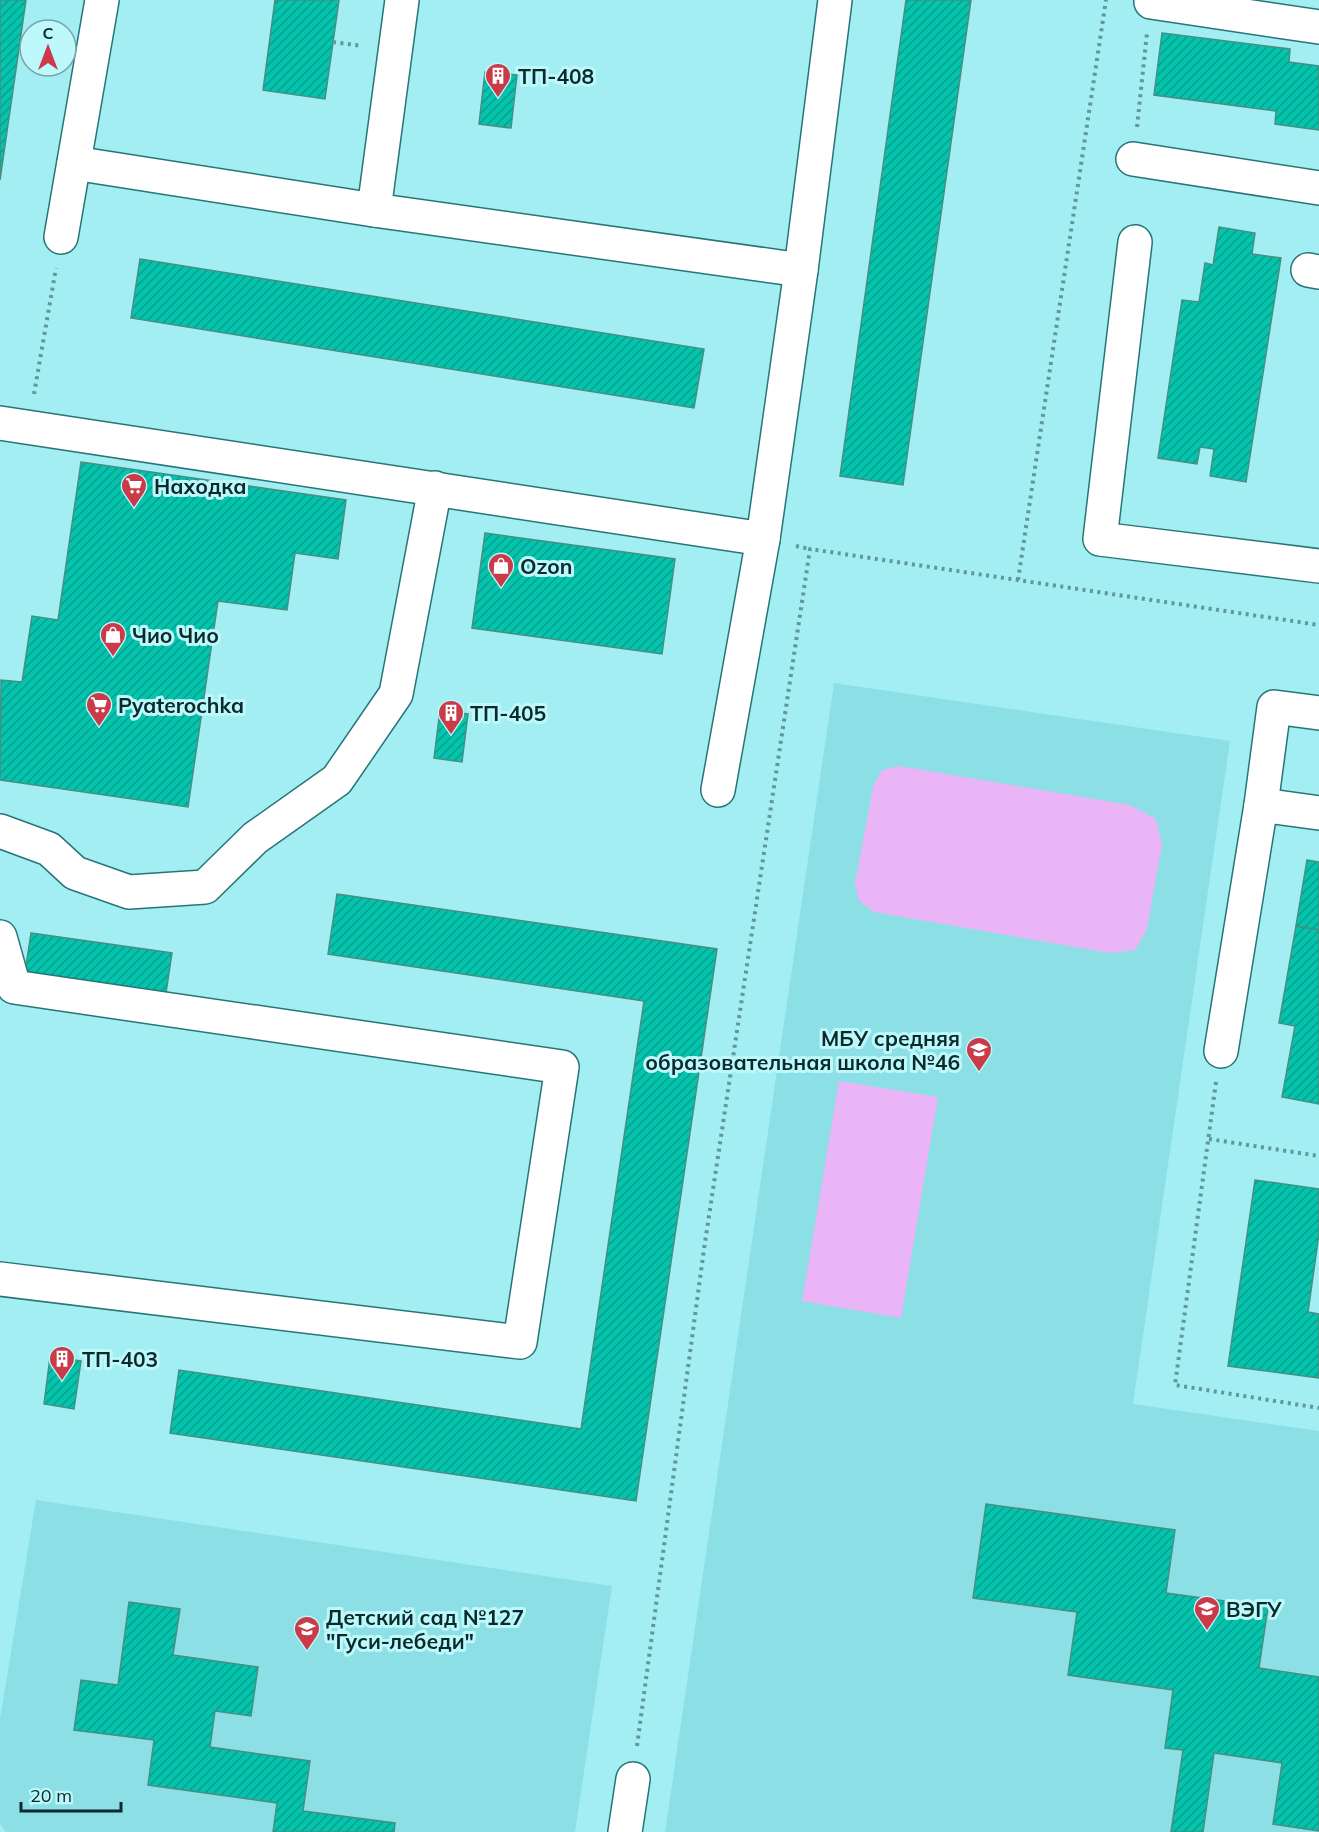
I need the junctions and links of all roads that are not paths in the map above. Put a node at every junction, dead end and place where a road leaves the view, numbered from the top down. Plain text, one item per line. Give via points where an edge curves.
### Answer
1 (102, 0) edge
2 (402, 0) edge
3 (835, 0) edge
4 (1151, 2) road end
5 (1319, 27) edge
6 (1133, 159) road end
7 (74, 163) junction
8 (1319, 188) edge
9 (374, 210) junction
10 (61, 237) road end
11 (1135, 242) dead end
12 (801, 270) junction
13 (14, 425) edge
14 (435, 488) junction
15 (763, 539) junction
16 (1319, 566) edge
17 (1319, 713) edge
18 (718, 790) dead end
19 (1261, 805) junction
20 (1319, 813) edge
21 (0, 831) edge
22 (0, 937) edge
23 (1221, 1051) road end
24 (0, 1279) edge
25 (633, 1779) road end
26 (625, 1832) edge

1 - 7 lane
2 - 9 lane
3 - 12 lane
4 - 5 lane
6 - 8 lane
7 - 9 lane
7 - 10 lane
9 - 12 lane
11 - 16 lane via 1100,539
12 - 15 lane
13 - 14 lane
14 - 15 lane
14 - 21 lane via 396,694 337,780 255,838 205,887 129,892 75,873 49,849
15 - 18 lane
17 - 19 lane via 1274,707
19 - 20 lane
19 - 23 lane
22 - 24 lane via 14,987 562,1067 520,1342
25 - 26 lane

